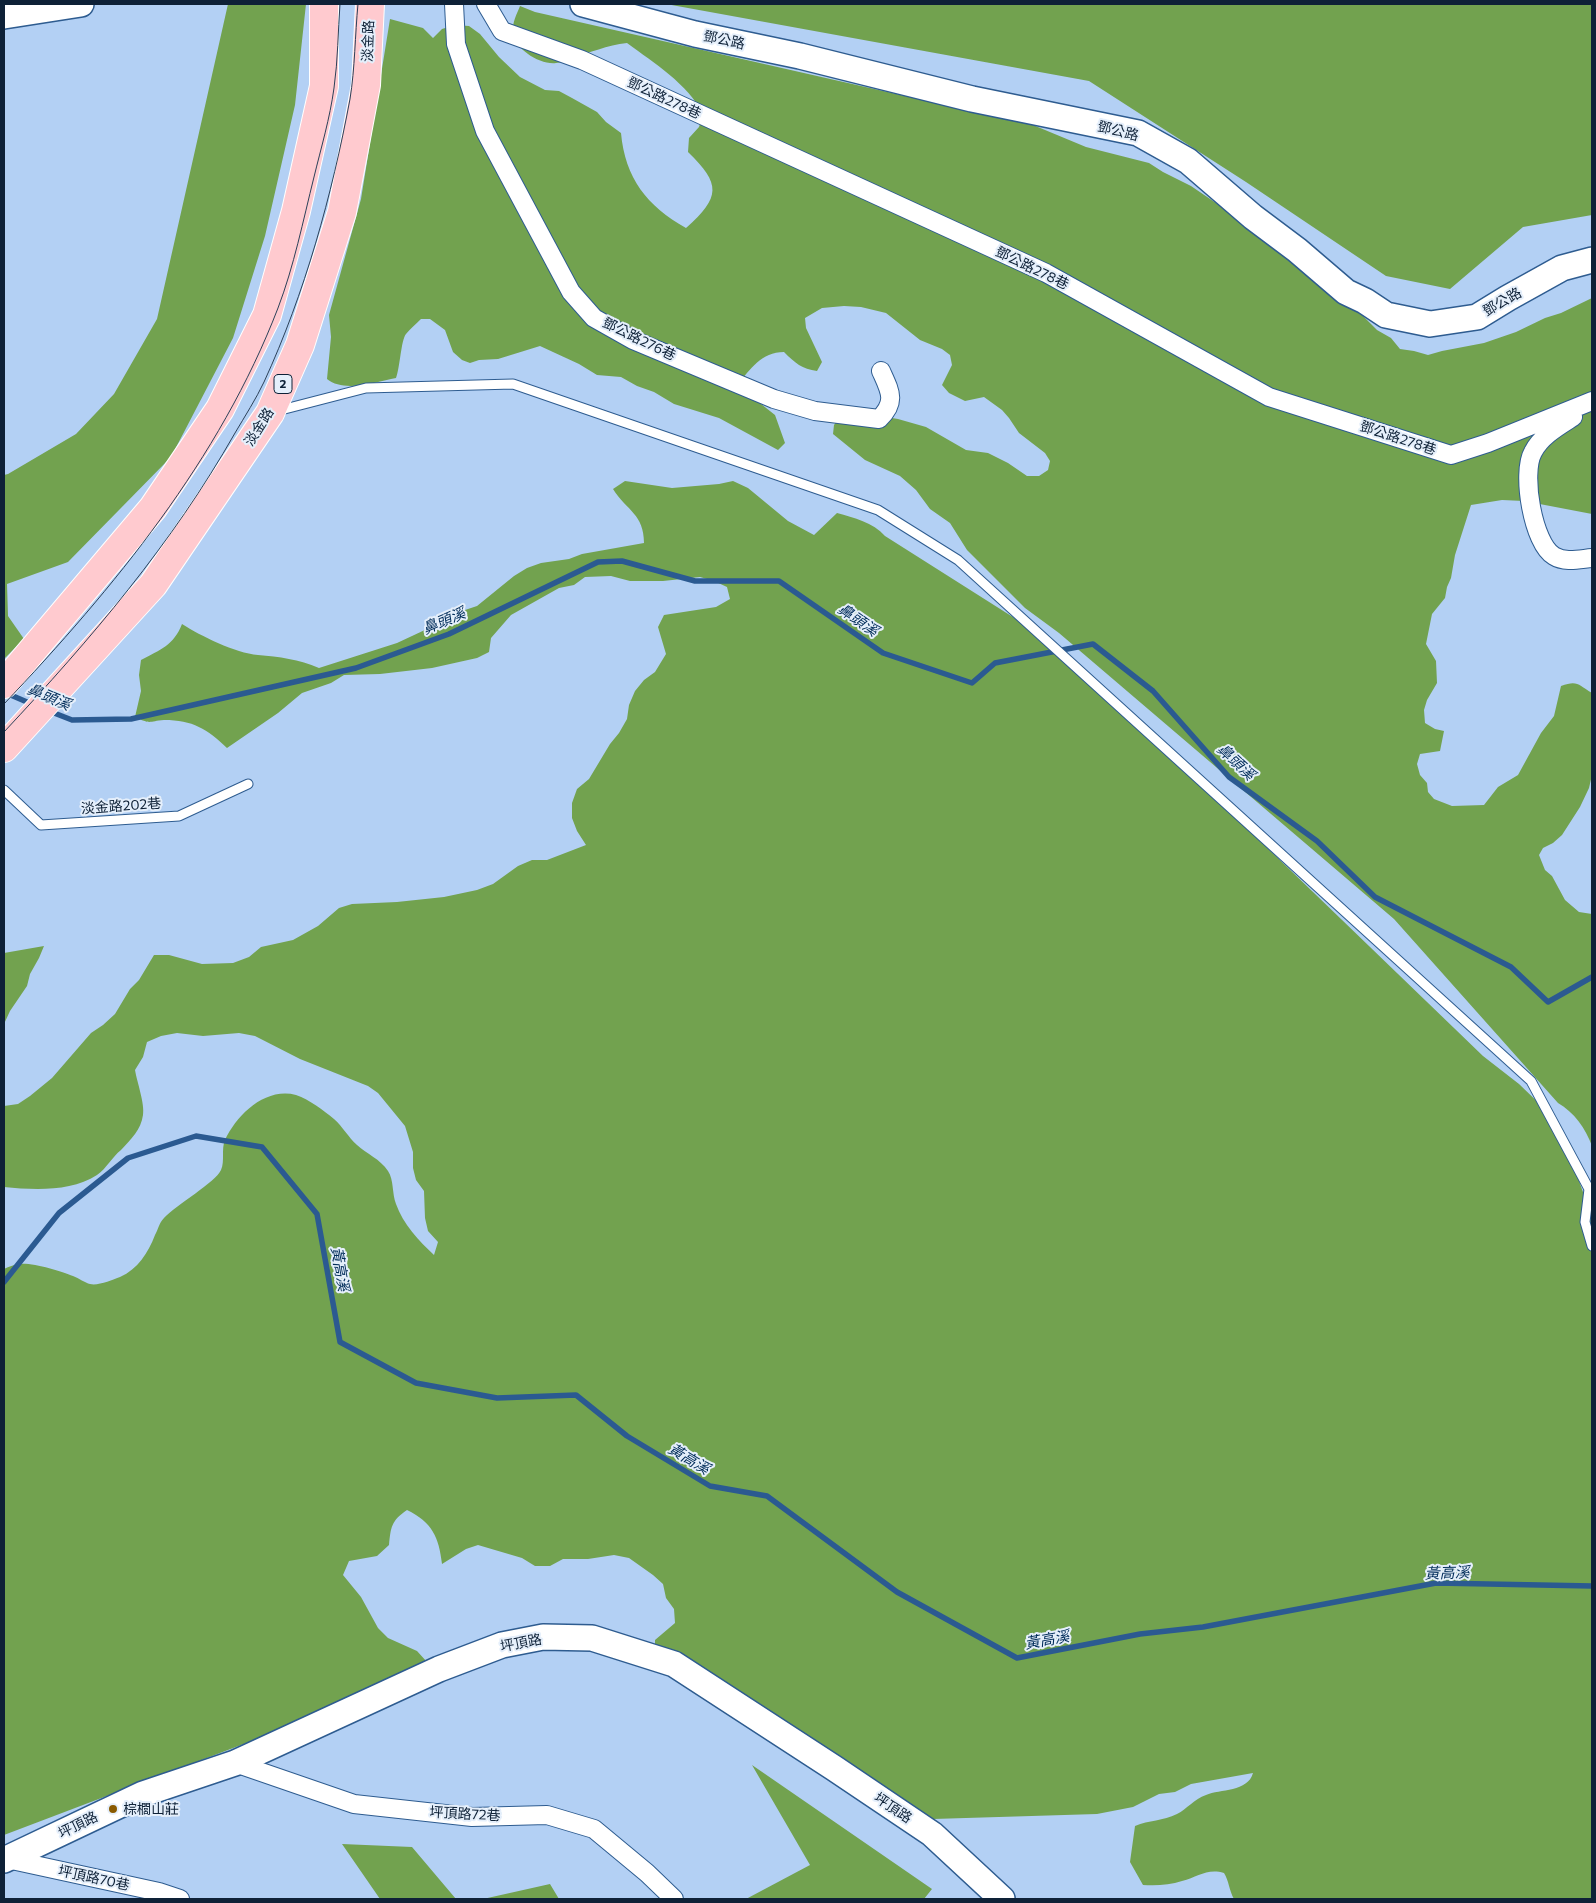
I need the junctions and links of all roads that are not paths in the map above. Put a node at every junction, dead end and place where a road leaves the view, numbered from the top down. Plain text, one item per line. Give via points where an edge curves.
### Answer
1 (81, 4) edge
2 (324, 4) edge
3 (370, 4) edge
4 (454, 4) edge
5 (486, 4) edge
6 (583, 4) edge
7 (4, 16) edge
8 (1592, 260) edge
9 (881, 371) dead end
10 (1592, 402) edge
11 (270, 413) junction
12 (1592, 558) edge
13 (6, 682) edge
14 (4, 748) edge
15 (248, 784) dead end
16 (4, 790) edge
17 (1592, 1246) edge
18 (235, 1763) junction
19 (5, 1860) edge
20 (157, 1895) edge
21 (180, 1899) edge
22 (674, 1899) edge
23 (1002, 1899) edge

1 - 7 street
2 - 13 main road via 324,86 296,211 267,315 220,410 153,508
3 - 11 main road, 淡金路 / 2 via 366,85 342,212 300,346
4 - 9 street, 鄧公路276巷 via 456,44 485,131 571,292 594,318 633,340 774,399 815,411 879,419 887,411 891,394
5 - 10 street, 鄧公路278巷 via 502,31 591,64 1046,274 1269,397 1451,455
6 - 8 street, 鄧公路 via 972,99 1138,133 1188,161 1346,292 1386,315 1430,324 1477,317 1562,268
10 - 12 street via 1550,433 1532,452 1528,472 1531,509 1543,546 1554,556 1567,560
11 - 14 main road, 淡金路 / 2 via 153,584
11 - 17 lane via 366,388 513,384 878,510 958,560 1531,1081 1589,1189 1585,1222
15 - 16 lane, 淡金路202巷 via 179,816 42,825
18 - 19 street, 坪頂路 via 143,1794
18 - 22 street, 坪頂路72巷 via 354,1804 472,1817 547,1815 594,1828
18 - 23 street, 坪頂路 via 439,1668 502,1644 544,1637 592,1638 682,1669 932,1834
19 - 20 street, 坪頂路70巷
20 - 21 street, 坪頂路70巷

